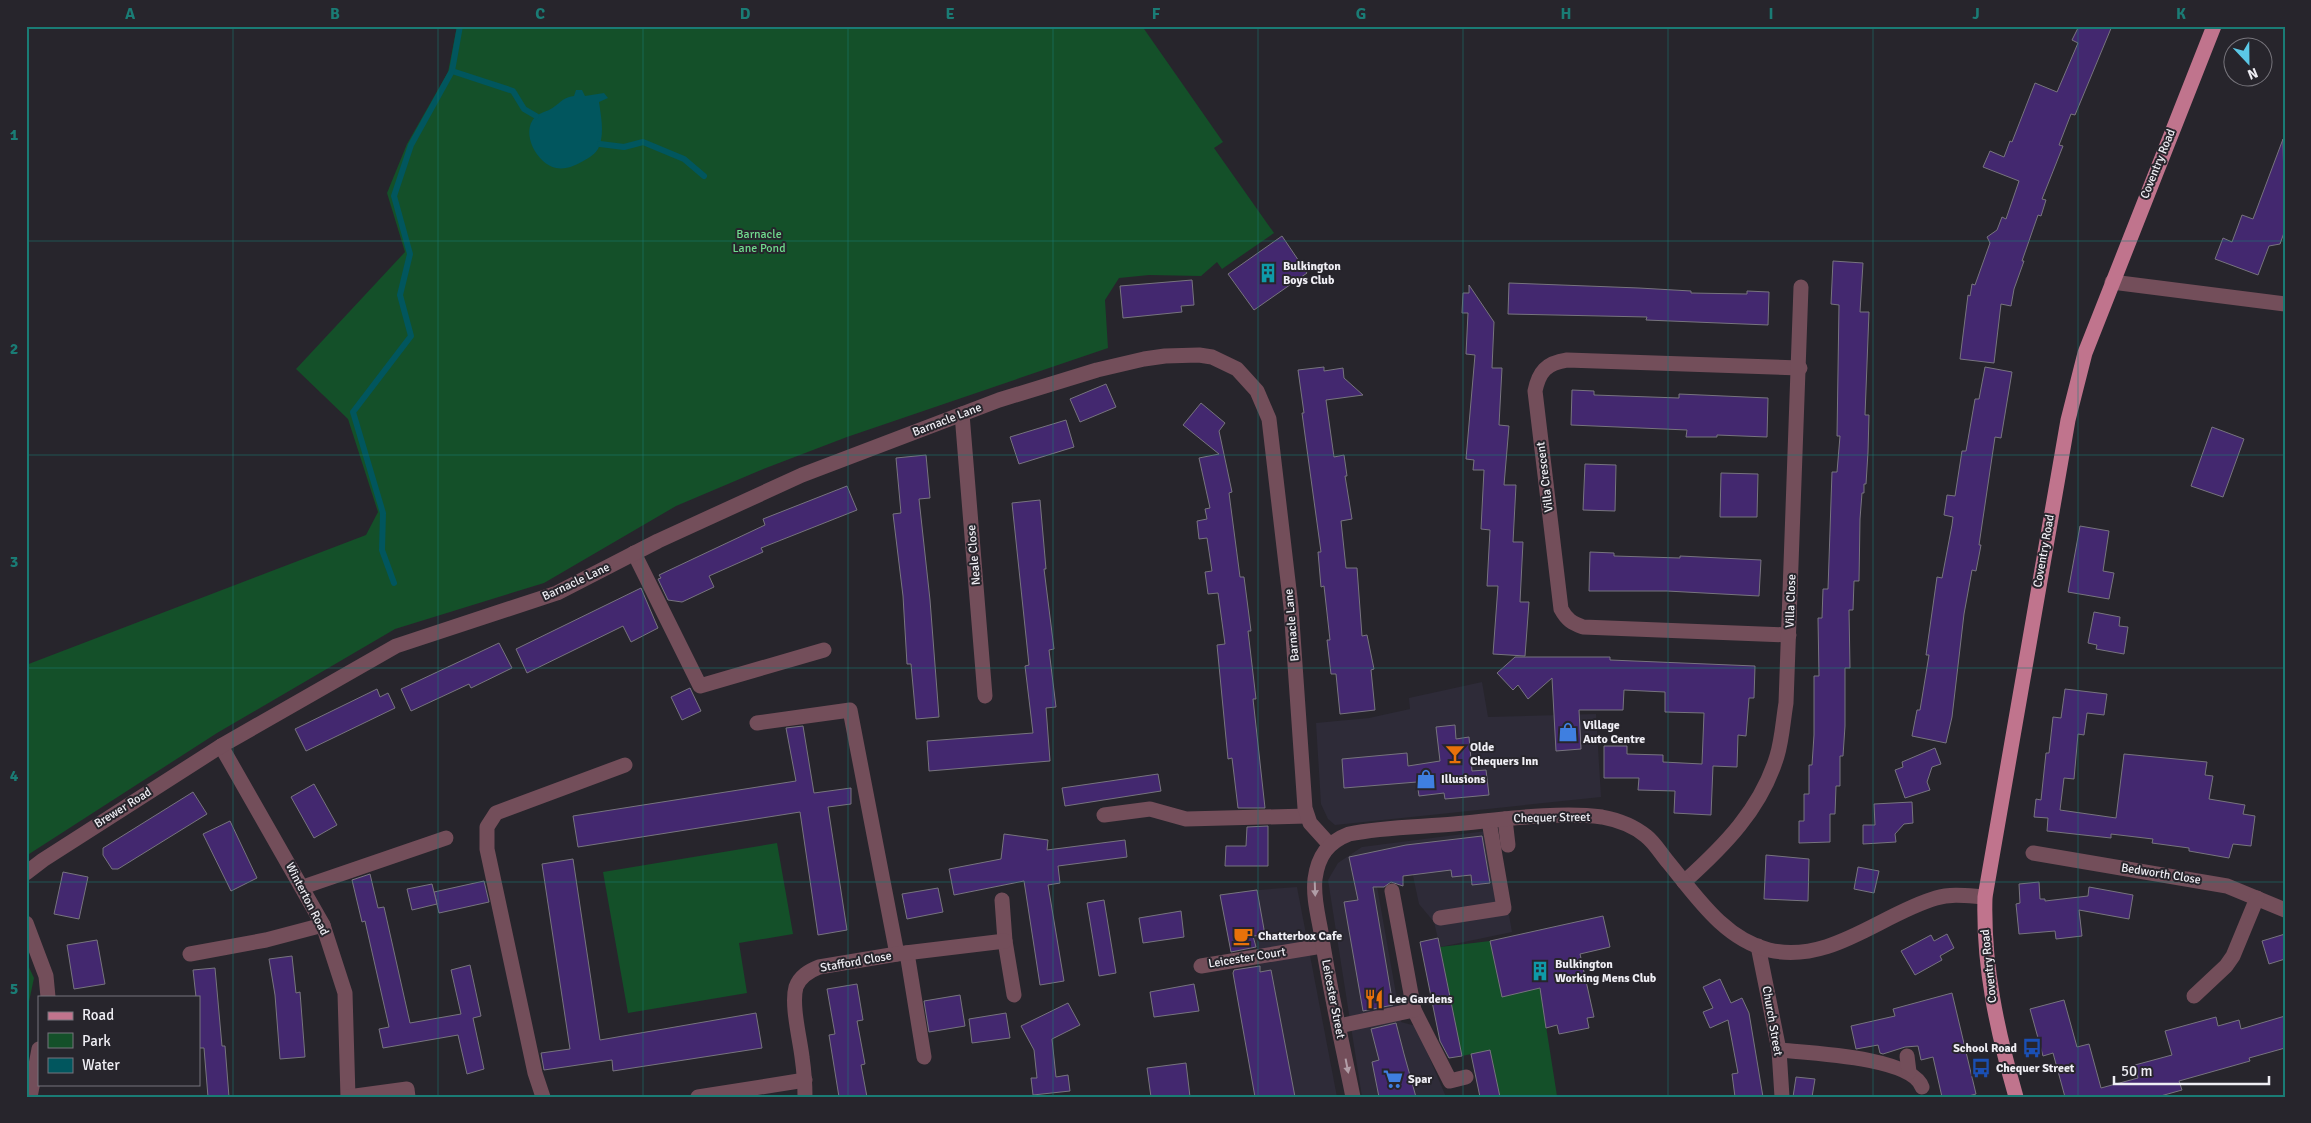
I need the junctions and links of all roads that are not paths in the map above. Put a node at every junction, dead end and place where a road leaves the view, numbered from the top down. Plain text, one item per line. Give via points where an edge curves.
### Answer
1 (2214, 26) edge
2 (2112, 282) junction
3 (1801, 287) dead end
4 (2285, 304) edge
5 (1800, 368) junction
6 (962, 414) junction
7 (634, 553) junction
8 (1789, 635) junction
9 (824, 650) dead end
10 (985, 696) dead end
11 (757, 722) dead end
12 (222, 746) junction
13 (625, 765) dead end
14 (1104, 815) dead end
15 (1307, 816) junction
16 (1505, 819) junction
17 (1489, 821) junction
18 (446, 838) dead end
19 (1329, 844) junction
20 (1508, 845) dead end
21 (2033, 853) dead end
22 (26, 873) edge
23 (1684, 882) junction
24 (303, 887) junction
25 (1392, 891) dead end
26 (1985, 897) junction
27 (2257, 898) junction
28 (1002, 900) dead end
29 (2285, 910) edge
30 (1440, 918) dead end
31 (26, 924) edge
32 (323, 925) junction
33 (1004, 941) junction
34 (1322, 946) junction
35 (1758, 946) junction
36 (190, 954) dead end
37 (902, 954) junction
38 (1201, 966) dead end
39 (1014, 995) dead end
40 (48, 996) edge
41 (2194, 996) dead end
42 (1414, 1010) junction
43 (1339, 1026) junction
44 (1779, 1050) junction
45 (38, 1054) edge
46 (1908, 1056) dead end
47 (924, 1057) dead end
48 (1909, 1072) junction
49 (1466, 1077) dead end
50 (805, 1080) junction
51 (1922, 1088) dead end
52 (30, 1097) edge
53 (348, 1097) edge
54 (408, 1097) edge
55 (543, 1097) edge
56 (698, 1097) edge
57 (805, 1097) edge
58 (1353, 1097) edge
59 (1782, 1097) edge
60 (2016, 1097) edge

1 - 2 main road, Coventry Road
2 - 4 street
2 - 26 main road, Coventry Road via 2085,353 2068,420
3 - 5 street, Villa Close
5 - 8 street, Villa Close
5 - 8 street, Villa Crescent via 1567,360 1545,367 1535,392 1561,609 1566,618 1583,626
6 - 7 street, Barnacle Lane via 802,475
6 - 10 street, Neale Close
6 - 15 street, Barnacle Lane via 1097,370 1165,356 1212,357 1237,369 1248,379 1269,419 1291,607
7 - 9 street via 700,686
7 - 12 street, Barnacle Lane via 558,593 396,646
8 - 23 street, Villa Close via 1783,726 1767,783 1739,828
11 - 37 street via 850,710
12 - 22 street, Brewer Road
12 - 24 street, Winterton Road
13 - 55 street via 496,813 487,827 490,859 535,1073
14 - 15 street via 1150,809 1186,819
15 - 19 street, Barnacle Lane
16 - 17 street, Chequer Street
16 - 20 street
16 - 23 street, Chequer Street via 1578,816 1620,821 1648,837
17 - 19 street, Chequer Street via 1361,832
17 - 30 street via 1504,908
18 - 24 street
19 -> 34 street, Leicester Street via 1315,880
21 - 27 street, Bedworth Close via 2198,879
23 - 35 street, Chequer Street via 1714,917 1742,939
24 - 32 street, Winterton Road
25 - 42 street
26 - 35 street, Chequer Street via 1938,897 1826,947 1783,951
26 - 60 main road, Coventry Road via 1984,938 1990,989 1999,1039
27 - 29 street, Bedworth Close
27 - 41 street via 2233,956
28 - 33 street
31 - 40 street via 46,976
32 - 36 street via 266,940
32 - 53 street, Winterton Road via 345,993
33 - 37 street, Stafford Close
33 - 39 street
34 - 38 street, Leicester Court
34 - 43 street, Leicester Street
35 - 44 street, Church Street
37 - 47 street
37 - 50 street, Stafford Close via 819,967 802,978 796,987 795,998
42 - 43 street
42 - 49 street via 1450,1081
43 -> 58 street, Leicester Street
44 - 48 street via 1851,1057
44 - 59 street, Church Street
45 - 52 street
46 - 48 street
48 - 51 street via 1919,1079
50 - 56 street
50 - 57 street, Stafford Close
53 - 54 street via 407,1089

